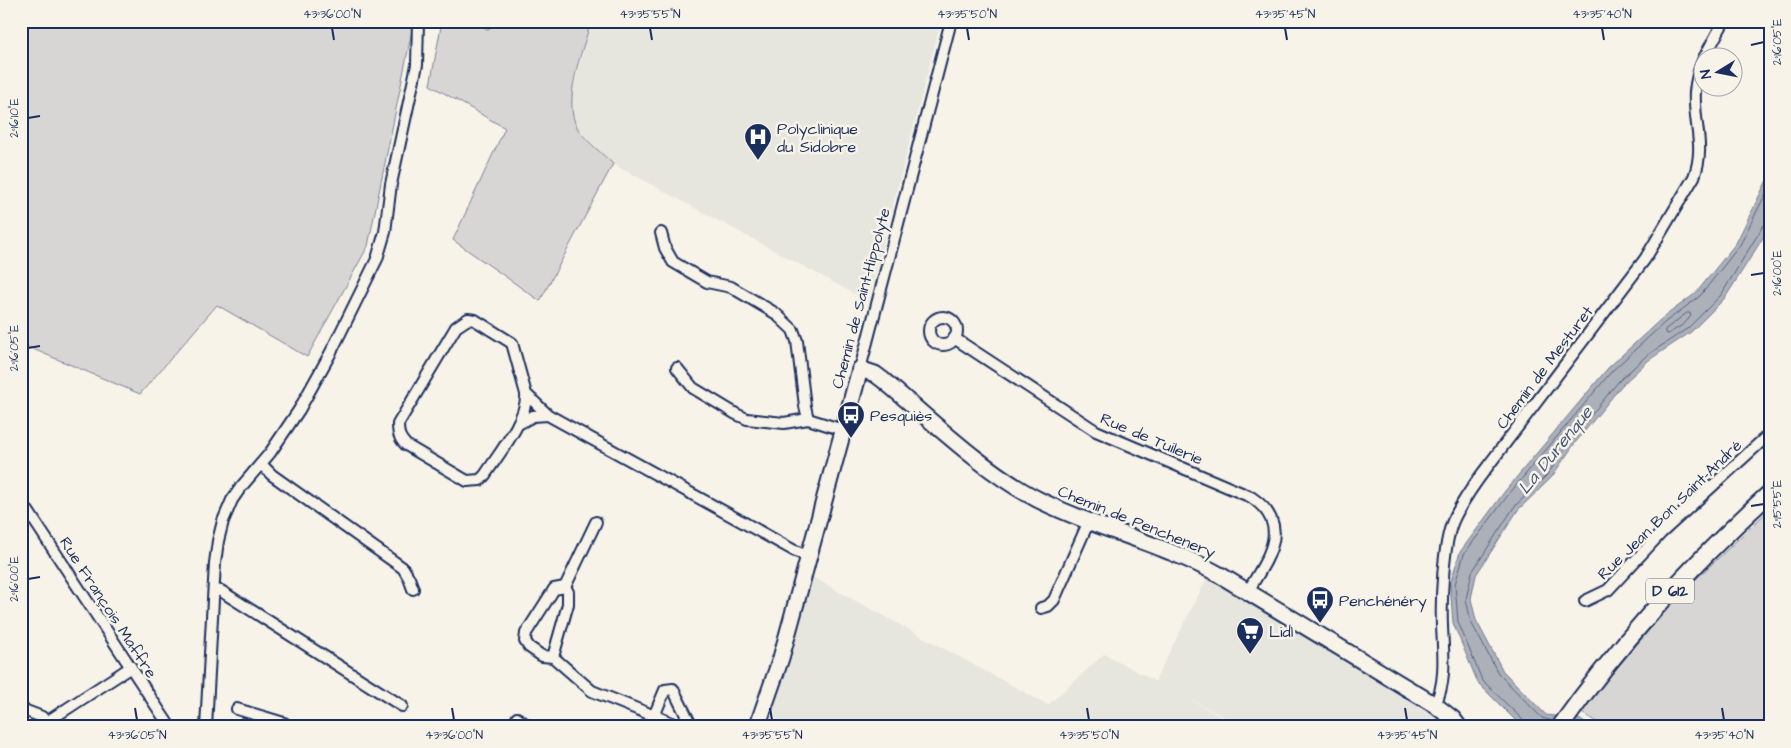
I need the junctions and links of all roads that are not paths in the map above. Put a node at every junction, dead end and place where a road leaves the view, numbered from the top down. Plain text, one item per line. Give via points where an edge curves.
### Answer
1 (418, 21) edge
2 (951, 21) edge
3 (1724, 21) edge
4 (1709, 48) edge
5 (1695, 98) edge
6 (661, 233) dead end
7 (954, 338) dead end
8 (677, 368) dead end
9 (860, 368) junction
10 (526, 394) junction
11 (548, 415) junction
12 (808, 419) junction
13 (518, 424) junction
14 (843, 430) junction
15 (1768, 438) edge
16 (261, 464) junction
17 (1770, 493) edge
18 (21, 505) edge
19 (1089, 521) junction
20 (596, 522) dead end
21 (810, 557) junction
22 (565, 587) junction
23 (413, 589) dead end
24 (214, 590) junction
25 (1248, 591) junction
26 (1585, 600) dead end
27 (1041, 608) dead end
28 (553, 658) junction
29 (131, 667) junction
30 (1435, 705) junction
31 (402, 706) dead end
32 (21, 709) edge
33 (237, 709) dead end
34 (654, 716) junction
35 (517, 718) dead end
36 (42, 724) edge
37 (170, 727) edge
38 (206, 727) edge
39 (289, 727) edge
40 (530, 727) edge
41 (682, 727) edge
42 (688, 727) edge
43 (757, 727) edge
44 (1459, 727) edge
45 (1560, 727) edge

1 - 16 street via 416,64 390,184 382,245 327,361 288,429
2 - 9 street, Chemin de Saint-Hippolyte
3 - 4 street, Chemin de Mesturet
5 - 30 street, Chemin de Mesturet via 1700,152 1694,177 1645,259 1472,487 1453,521 1448,537 1444,583 1442,681
6 - 12 street via 673,262 707,282 731,287 785,321 797,341
7 - 25 street, Rue de Tuilerie via 1096,431 1259,502 1271,515 1273,542
8 - 12 street via 694,388 747,419 784,423
9 - 14 street, Chemin de Saint-Hippolyte
9 - 19 street, Chemin de Penchenery via 883,380 1009,482 1038,500
10 - 11 street
10 - 13 street
10 - 13 street via 512,343 468,319 456,326 398,424 398,432 406,444 473,482 485,476
11 - 13 street via 533,416
11 - 21 street
12 - 14 street
14 - 21 street, Chemin de Saint-Hippolyte
15 - 26 street, Rue Jean Bon Saint-André via 1661,533 1608,590
16 - 23 street via 403,568
16 - 24 street via 232,500 223,521
17 - 45 main road, D 612 via 1647,616
18 - 29 street, Rue François Maffre
19 - 25 street, Chemin de Penchenery via 1192,560
19 - 27 street via 1054,600
20 - 22 street
21 - 43 street, Chemin de Saint-Hippolyte
22 - 28 street via 568,604
22 - 28 street via 554,589 526,633 525,641 529,647 542,656
24 - 31 street via 221,591
24 - 38 street
25 - 30 street, Chemin de Penchenery
28 - 34 street via 592,691
29 - 36 street
29 - 37 street, Rue François Maffre
30 - 44 street, Chemin de Penchenery
32 - 36 street via 42,717
33 - 39 street
34 - 41 street
34 - 42 street via 662,693 673,689 689,721
35 - 40 street

